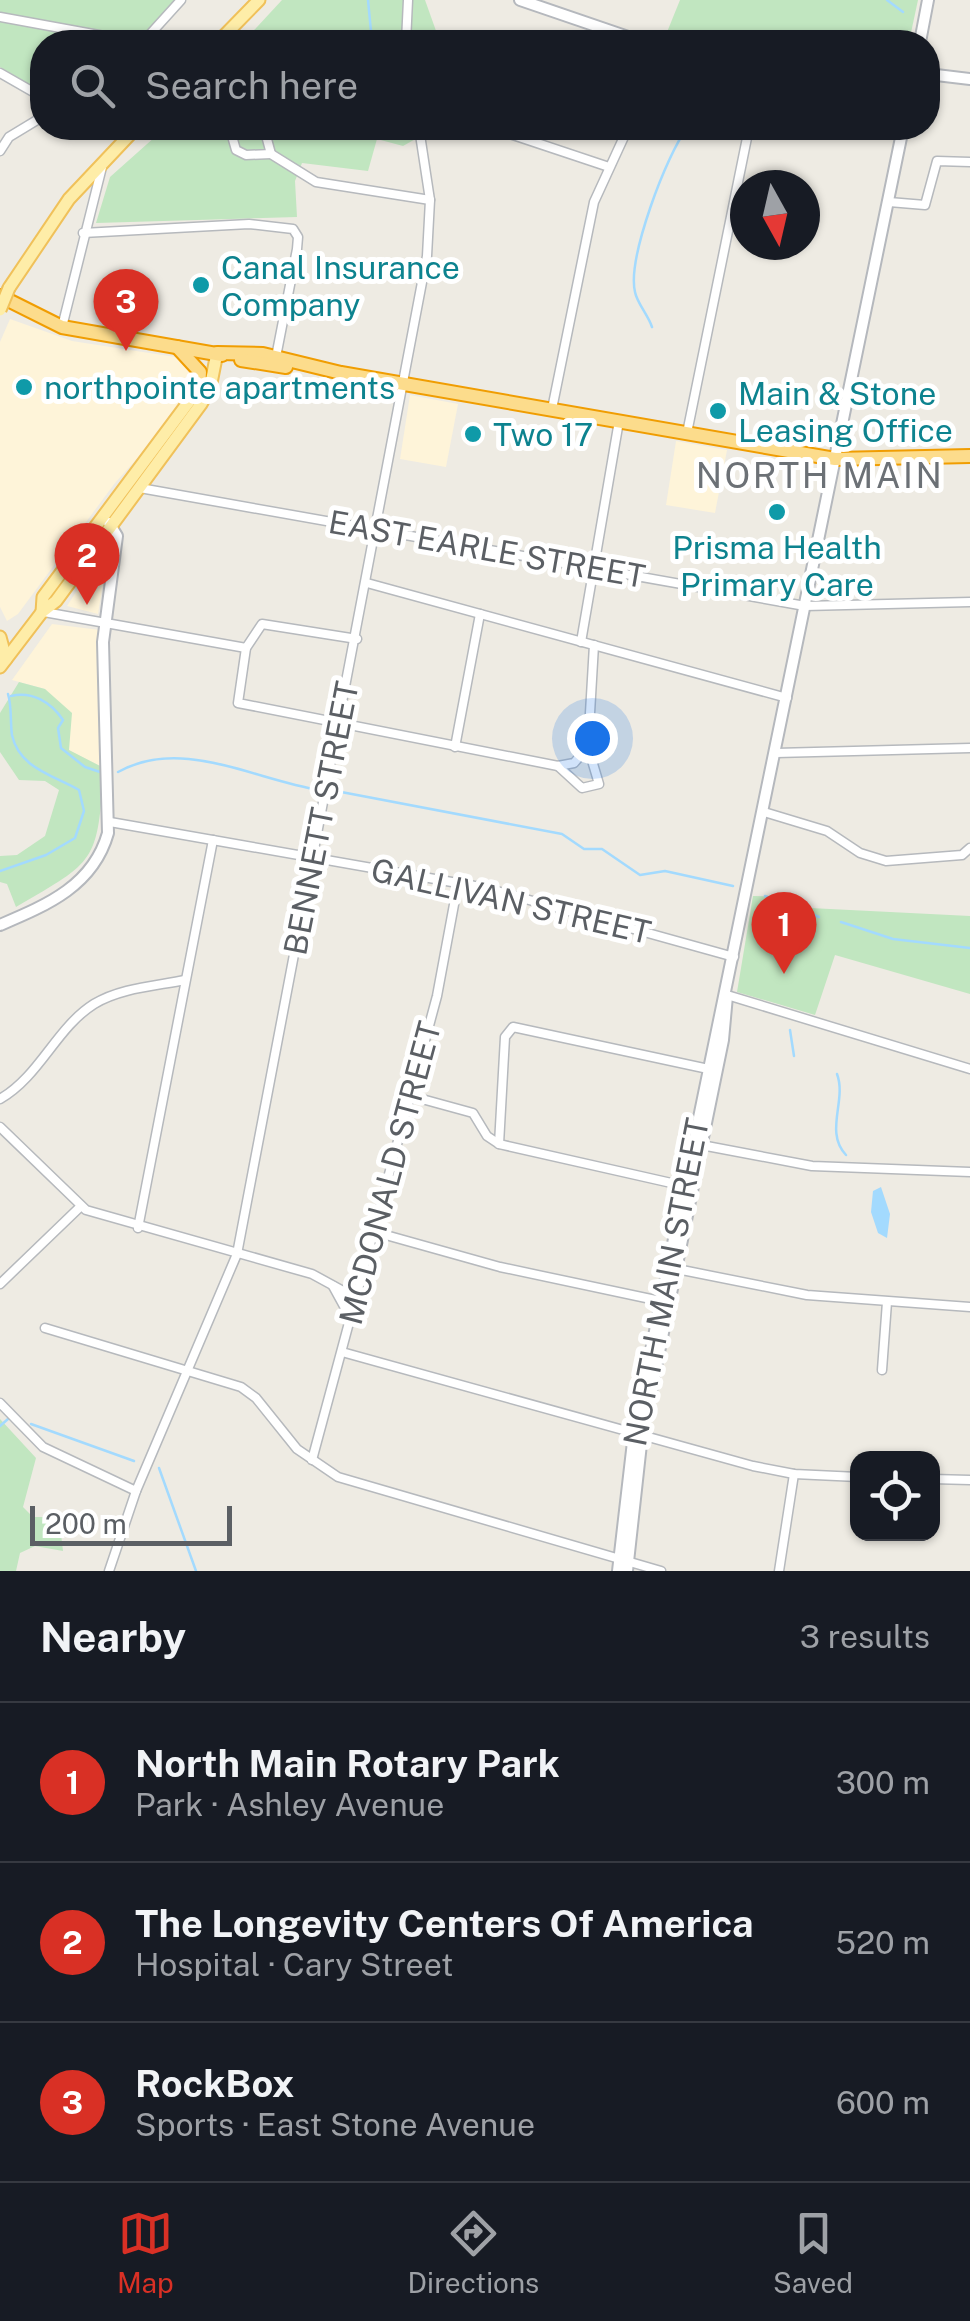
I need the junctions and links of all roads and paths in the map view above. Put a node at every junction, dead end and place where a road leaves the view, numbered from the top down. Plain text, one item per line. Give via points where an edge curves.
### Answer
1 (180, 0) edge
2 (259, 0) edge
3 (408, 0) edge
4 (520, 0) edge
5 (928, 0) edge
6 (0, 17) edge
7 (73, 30) edge
8 (151, 30) edge
9 (230, 30) edge
10 (407, 30) edge
11 (608, 30) edge
12 (922, 30) edge
13 (0, 74) edge
14 (940, 75) edge
15 (970, 78) edge
16 (30, 90) edge
17 (30, 124) edge
18 (125, 140) edge
19 (233, 140) edge
20 (267, 140) edge
21 (421, 140) edge
22 (528, 140) edge
23 (622, 140) edge
24 (747, 140) edge
25 (901, 140) edge
26 (0, 151) edge
27 (271, 154) junction
28 (104, 162) junction
29 (970, 162) edge
30 (609, 167) junction
31 (430, 200) junction
32 (889, 202) junction
33 (83, 232) junction
34 (4, 292) edge
35 (0, 310) edge
36 (62, 327) junction
37 (174, 346) junction
38 (217, 353) junction
39 (276, 357) junction
40 (318, 368) junction
41 (402, 383) junction
42 (199, 389) junction
43 (552, 409) junction
44 (619, 422) junction
45 (687, 432) junction
46 (970, 456) edge
47 (835, 459) junction
48 (151, 468) junction
49 (135, 488) junction
50 (168, 490) junction
51 (106, 520) junction
52 (377, 529) junction
53 (594, 568) junction
54 (367, 583) junction
55 (970, 602) edge
56 (805, 606) junction
57 (42, 612) junction
58 (480, 614) junction
59 (104, 624) junction
60 (0, 637) edge
61 (356, 640) junction
62 (581, 642) junction
63 (594, 645) junction
64 (246, 648) junction
65 (3, 663) edge
66 (786, 698) junction
67 (340, 724) junction
68 (455, 747) junction
69 (588, 747) junction
70 (970, 748) edge
71 (776, 754) junction
72 (558, 766) junction
73 (764, 812) junction
74 (110, 822) junction
75 (213, 840) junction
76 (970, 848) edge
77 (313, 856) junction
78 (458, 883) junction
79 (0, 926) edge
80 (734, 956) junction
81 (186, 980) junction
82 (727, 996) junction
83 (712, 1070) junction
84 (970, 1070) edge
85 (411, 1096) junction
86 (0, 1100) edge
87 (0, 1128) edge
88 (500, 1144) junction
89 (696, 1144) junction
90 (970, 1172) edge
91 (688, 1187) junction
92 (80, 1207) junction
93 (138, 1228) junction
94 (374, 1232) junction
95 (237, 1254) junction
96 (671, 1268) junction
97 (331, 1282) junction
98 (0, 1284) edge
99 (356, 1298) junction
100 (665, 1302) junction
101 (887, 1302) junction
102 (970, 1308) edge
103 (351, 1319) junction
104 (46, 1328) dead end
105 (342, 1352) junction
106 (882, 1370) dead end
107 (186, 1372) junction
108 (0, 1403) edge
109 (638, 1434) junction
110 (312, 1460) junction
111 (794, 1474) junction
112 (850, 1477) edge
113 (940, 1479) edge
114 (970, 1480) edge
115 (136, 1491) junction
116 (623, 1566) edge
117 (110, 1571) edge
118 (661, 1571) edge
119 (778, 1571) edge

1 - 8 street
2 - 9 main road
3 - 10 street
4 - 11 street
5 - 12 street
6 - 7 street
13 - 16 street
14 - 15 street
17 - 26 street
18 - 28 main road
19 - 27 street via 246,156
20 - 27 street
21 - 31 street, BENNETT STREET
22 - 30 street
23 - 30 street
24 - 45 street
25 - 32 street, NORTH MAIN STREET
27 - 31 street via 316,182
28 - 33 street
28 - 34 main road
29 - 32 street via 937,161 924,206
30 - 43 street via 594,202
31 - 41 street, BENNETT STREET via 427,256
32 - 47 street, NORTH MAIN STREET
33 - 36 street
33 - 39 street via 270,224 298,233
34 - 35 main road, bridge
34 - 36 highway
36 - 37 highway
37 - 38 highway
37 - 42 highway via 200,372
38 - 39 highway
38 - 40 highway
38 - 42 main road
38 - 48 main road via 210,388
39 - 40 highway
40 - 41 highway
41 - 43 highway
41 - 52 street, BENNETT STREET
42 - 51 main road
43 - 44 highway
44 - 45 highway
44 - 53 street
45 - 47 highway
46 - 47 highway
47 - 56 street, NORTH MAIN STREET
48 - 49 main road
48 - 50 street via 152,478
49 - 50 street, EAST EARLE STREET
49 - 51 main road
50 - 52 street, EAST EARLE STREET
51 - 57 main road
51 - 59 street via 118,536
52 - 53 street, EAST EARLE STREET
52 - 54 street, BENNETT STREET
53 - 56 street, EAST EARLE STREET
53 - 62 street
54 - 58 street
54 - 61 street, BENNETT STREET
55 - 56 street, EAST EARLE STREET
56 - 66 street, NORTH MAIN STREET
57 - 59 street
57 - 65 main road
58 - 62 street
58 - 68 street
59 - 64 street
59 - 74 street
60 - 65 main road
61 - 64 street via 266,623
61 - 67 street, BENNETT STREET
62 - 63 street
63 - 66 street
63 - 69 street
64 - 67 street via 238,703
66 - 71 street, NORTH MAIN STREET
67 - 68 street
67 - 77 street, BENNETT STREET
68 - 72 street
69 - 72 street via 574,763
69 - 72 street via 600,780 588,789
70 - 71 street
71 - 73 street, NORTH MAIN STREET
73 - 76 street via 827,831 860,854 886,860
73 - 80 street, NORTH MAIN STREET
74 - 75 street, GALLIVAN STREET
74 - 79 street via 101,854 77,884
75 - 77 street, GALLIVAN STREET
75 - 81 street
77 - 78 street, GALLIVAN STREET
77 - 95 street, BENNETT STREET
78 - 80 street, GALLIVAN STREET
78 - 85 street, MCDONALD STREET
80 - 82 street, NORTH MAIN STREET
81 - 86 street via 93,1005
81 - 93 street
82 - 83 street, NORTH MAIN STREET
82 - 84 street
83 - 88 street via 513,1027 505,1037
83 - 89 street, NORTH MAIN STREET
85 - 88 street via 473,1114
85 - 94 street, MCDONALD STREET
87 - 92 street
88 - 91 street
89 - 90 street via 812,1166
89 - 91 street, NORTH MAIN STREET
91 - 96 street, NORTH MAIN STREET
92 - 93 street
92 - 98 street
93 - 95 street
94 - 99 street, MCDONALD STREET
94 - 100 street via 485,1264
95 - 97 street
95 - 107 street, BENNETT STREET
96 - 100 street, NORTH MAIN STREET
96 - 101 street via 807,1295
97 - 99 street
97 - 103 street
99 - 103 street, MCDONALD STREET
100 - 109 street, NORTH MAIN STREET
101 - 102 street
101 - 106 street
103 - 105 street, MCDONALD STREET
104 - 107 street
105 - 109 street
105 - 110 street, MCDONALD STREET
107 - 110 street via 249,1392 280,1433
107 - 115 street, BENNETT STREET
108 - 115 street via 43,1447
109 - 111 street
109 - 116 street, NORTH MAIN STREET
110 - 116 street via 357,1485
111 - 112 street
111 - 119 street
113 - 114 street
115 - 117 street, BENNETT STREET
116 - 118 street

